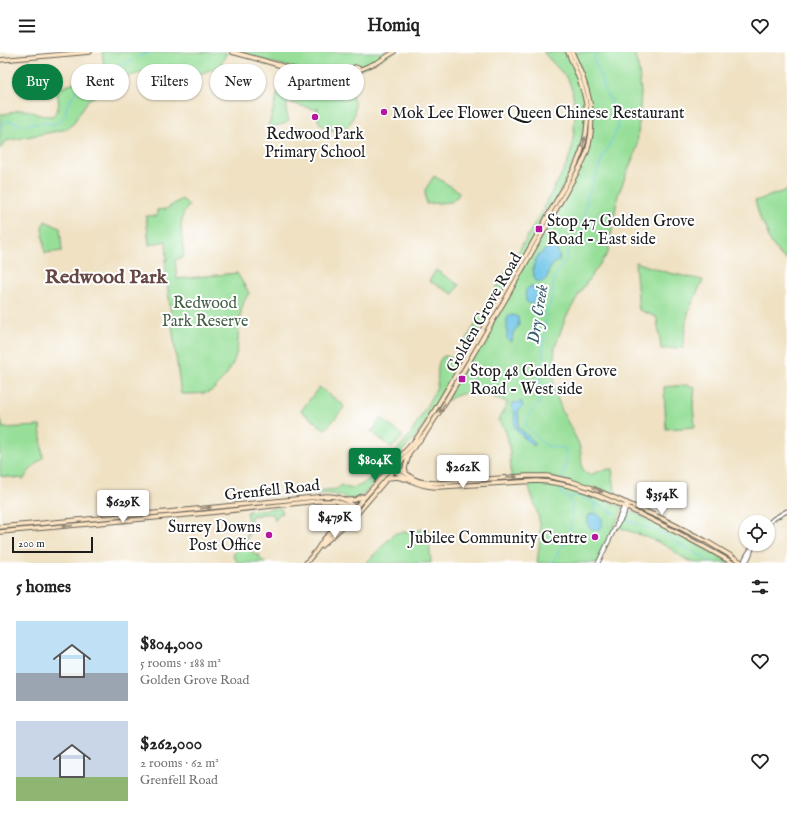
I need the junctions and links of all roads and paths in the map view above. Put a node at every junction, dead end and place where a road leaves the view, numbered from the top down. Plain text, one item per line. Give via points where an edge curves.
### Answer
1 (90, 52) edge
2 (232, 52) edge
3 (394, 52) edge
4 (568, 52) edge
5 (572, 52) edge
6 (0, 60) edge
7 (410, 452) junction
8 (392, 466) junction
9 (396, 469) junction
10 (406, 473) junction
11 (388, 478) junction
12 (412, 482) junction
13 (368, 492) junction
14 (373, 496) junction
15 (283, 500) junction
16 (345, 500) junction
17 (342, 503) junction
18 (627, 503) junction
19 (245, 504) junction
20 (284, 505) junction
21 (625, 507) junction
22 (354, 508) junction
23 (245, 509) junction
24 (787, 511) edge
25 (120, 516) junction
26 (344, 518) junction
27 (775, 518) edge
28 (351, 520) junction
29 (120, 521) junction
30 (53, 522) junction
31 (0, 527) edge
32 (54, 527) junction
33 (15, 528) junction
34 (0, 532) edge
35 (316, 551) junction
36 (751, 551) edge
37 (306, 563) edge
38 (598, 563) edge
39 (733, 563) edge
40 (744, 563) edge

1 - 6 main road
2 - 3 main road via 309,73 330,74 353,71 357,73
8 -> 4 main road, Golden Grove Road via 427,423 578,162 584,144 587,108 583,87
5 -> 7 main road, Golden Grove Road via 582,72 591,108 590,138 586,154 440,411
7 - 9 main road, Golden Grove Road
7 - 10 main road via 405,465
8 - 9 main road
8 - 13 main road, Golden Grove Road
9 - 10 main road
9 - 11 main road, Golden Grove Road
9 - 12 main road
10 -> 18 main road via 418,481 437,483 547,476 592,488
11 - 12 main road via 397,477
11 - 14 main road, Golden Grove Road
12 - 21 main road via 432,487 543,481 585,490
13 - 16 main road via 355,500
13 - 22 main road, Golden Grove Road
14 - 22 main road via 362,506
14 - 28 main road, Golden Grove Road
15 - 16 main road, Grenfell Road via 326,496
15 - 19 main road, Grenfell Road
15 - 20 main road
16 - 22 main road
17 - 20 main road, Grenfell Road via 325,501
17 - 22 main road, Grenfell Road
17 - 26 main road via 346,510
18 - 21 street
18 - 40 main road
19 - 23 main road
25 -> 19 main road, Grenfell Road
20 - 23 main road, Grenfell Road
21 - 38 street
21 - 39 main road
22 - 26 main road, Golden Grove Road
22 - 28 main road
23 - 29 main road, Grenfell Road
24 - 27 street
25 - 29 main road
25 - 30 main road, Grenfell Road
26 - 35 main road, Golden Grove Road
28 - 35 main road, Golden Grove Road
29 -> 32 main road, Grenfell Road
30 - 32 main road
30 - 33 main road, Grenfell Road
31 - 33 main road, Grenfell Road
32 - 33 main road, Grenfell Road
33 - 34 main road, Grenfell Road
35 - 37 main road, Golden Grove Road
36 - 40 street via 747,562

